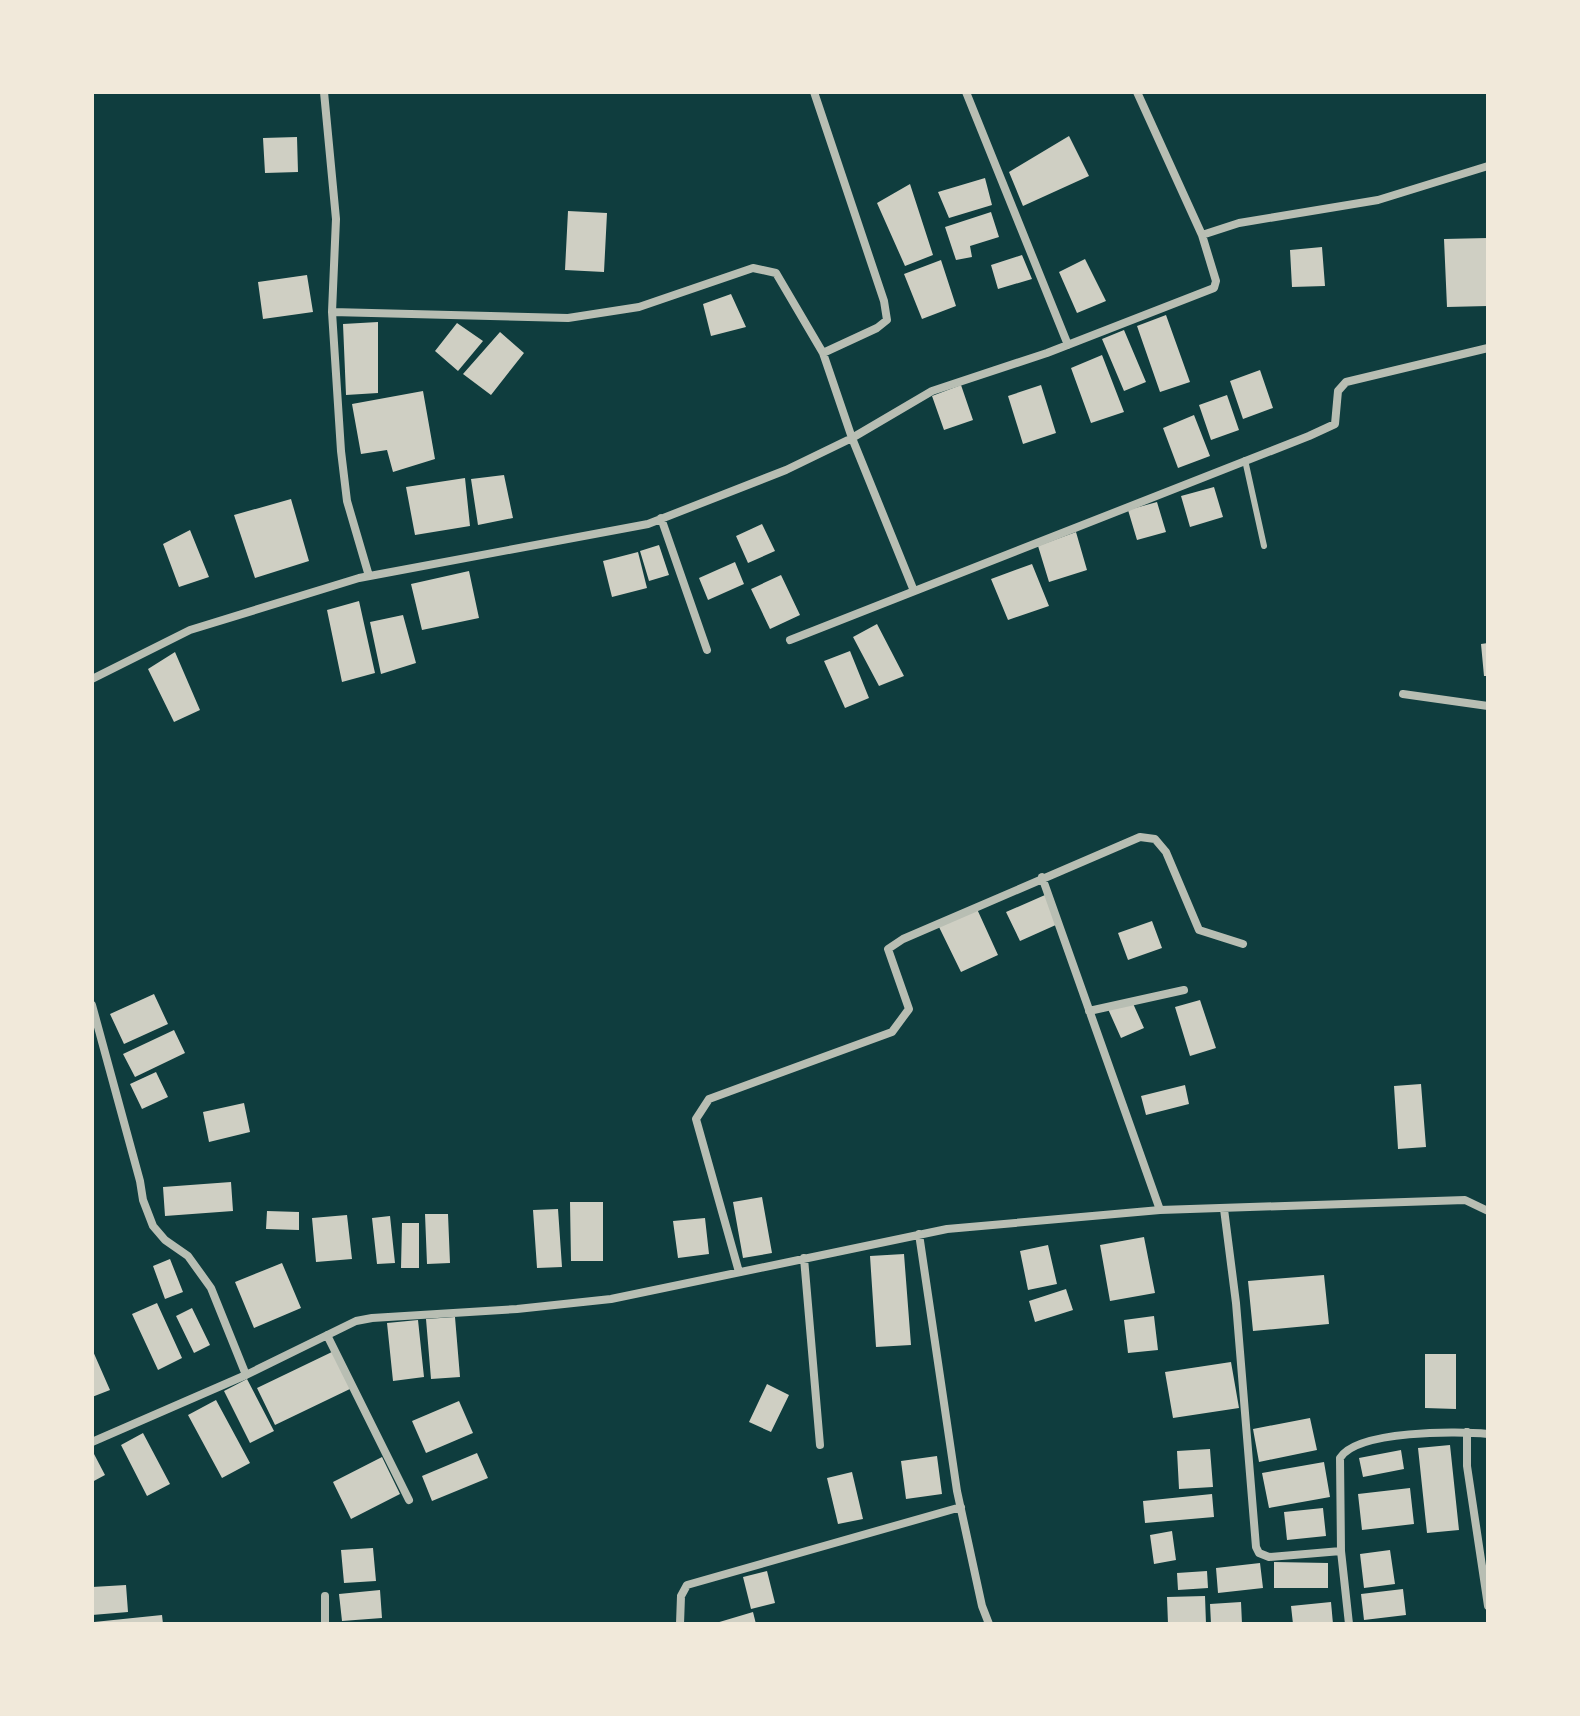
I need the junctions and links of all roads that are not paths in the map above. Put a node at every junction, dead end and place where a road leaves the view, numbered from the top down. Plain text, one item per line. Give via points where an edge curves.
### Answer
1 (324, 92) edge
2 (814, 92) edge
3 (966, 92) edge
4 (1137, 92) edge
5 (1488, 166) edge
6 (1202, 235) junction
7 (332, 312) junction
8 (1068, 345) junction
9 (1488, 348) edge
10 (823, 353) junction
11 (852, 438) junction
12 (1245, 460) junction
13 (661, 518) junction
14 (1264, 546) dead end
15 (369, 576) junction
16 (914, 591) junction
17 (790, 640) dead end
18 (707, 650) dead end
19 (92, 679) edge
20 (1403, 694) dead end
21 (1488, 706) edge
22 (1042, 877) junction
23 (1243, 944) dead end
24 (1184, 990) dead end
25 (92, 1005) edge
26 (1089, 1011) junction
27 (1224, 1209) junction
28 (1160, 1210) junction
29 (1488, 1211) edge
30 (919, 1234) junction
31 (804, 1258) junction
32 (739, 1272) junction
33 (327, 1335) junction
34 (246, 1375) junction
35 (1467, 1432) junction
36 (1488, 1434) edge
37 (92, 1442) edge
38 (820, 1445) dead end
39 (409, 1500) dead end
40 (961, 1507) junction
41 (1341, 1551) junction
42 (325, 1596) dead end
43 (1488, 1606) edge
44 (325, 1624) edge
45 (680, 1624) edge
46 (989, 1624) edge
47 (1349, 1624) edge

1 - 7 street via 336,219
2 - 10 street via 887,320
3 - 8 street
4 - 6 street
5 - 6 street via 1378,200 1239,223
6 - 8 street via 1214,288
7 - 10 street via 568,318 639,307 753,268 776,273
7 - 15 street via 347,501
8 - 11 street via 932,391
9 - 12 street via 1346,382 1338,391 1335,424
10 - 11 street
11 - 13 street via 786,470
11 - 16 street
12 - 14 lane
12 - 16 street
13 - 15 street
13 - 18 street
15 - 19 street via 190,630
16 - 17 street
20 - 21 street
22 - 23 street via 1140,837 1155,839 1166,852 1199,930
22 - 26 street
22 - 32 street via 888,949 909,1009 892,1032 709,1099 696,1119
24 - 26 street
25 - 34 street via 153,1226 188,1256 211,1288
26 - 28 street
27 - 28 street
27 - 29 street via 1465,1200
27 - 41 street via 1256,1547 1269,1557
28 - 30 street
30 - 31 street
30 - 40 street
31 - 32 street
31 - 38 street
32 - 33 street via 611,1299 372,1318
33 - 34 street
33 - 39 street
34 - 37 street
35 - 36 street
35 - 41 street via 1385,1438 1345,1450 1340,1458
35 - 43 street via 1467,1466
40 - 45 street via 687,1585
40 - 46 street
41 - 47 street
42 - 44 street

